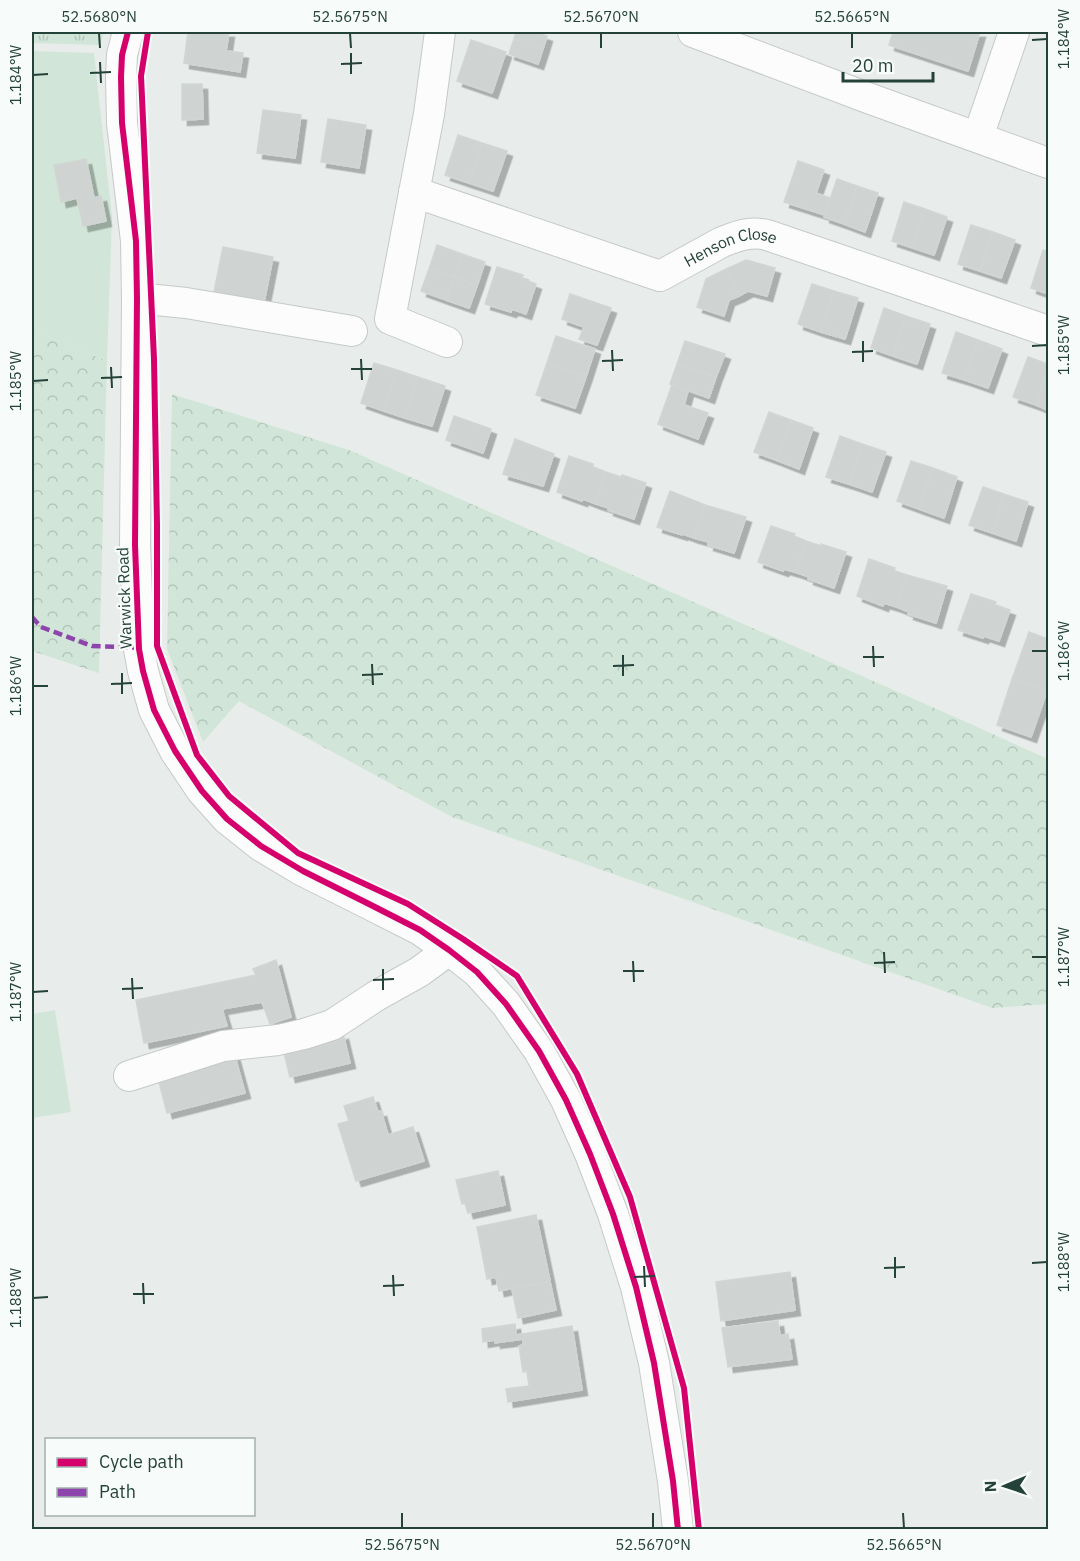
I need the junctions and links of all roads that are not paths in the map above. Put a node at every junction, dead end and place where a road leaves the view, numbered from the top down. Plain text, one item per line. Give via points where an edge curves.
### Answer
1 (128, 32) edge
2 (440, 32) edge
3 (693, 32) edge
4 (1014, 32) edge
5 (978, 137) junction
6 (1048, 163) edge
7 (414, 192) junction
8 (137, 298) junction
9 (1048, 331) edge
10 (352, 332) dead end
11 (447, 342) dead end
12 (449, 950) junction
13 (129, 1076) dead end
14 (678, 1530) edge

1 - 8 street, Warwick Road via 122,55 122,123 136,242
2 - 7 street
3 - 5 street
4 - 5 street
5 - 6 street
7 - 9 street, Henson Close via 660,276 722,242 754,232
7 - 11 street via 390,319
8 - 10 street
8 - 12 street, Warwick Road via 135,545 139,649 154,710 175,751 227,819 261,846 303,871 420,930
12 - 13 street via 332,1025 278,1040 223,1046
12 - 14 street, Warwick Road via 477,972 533,1042 566,1100 590,1154 636,1287 654,1363

